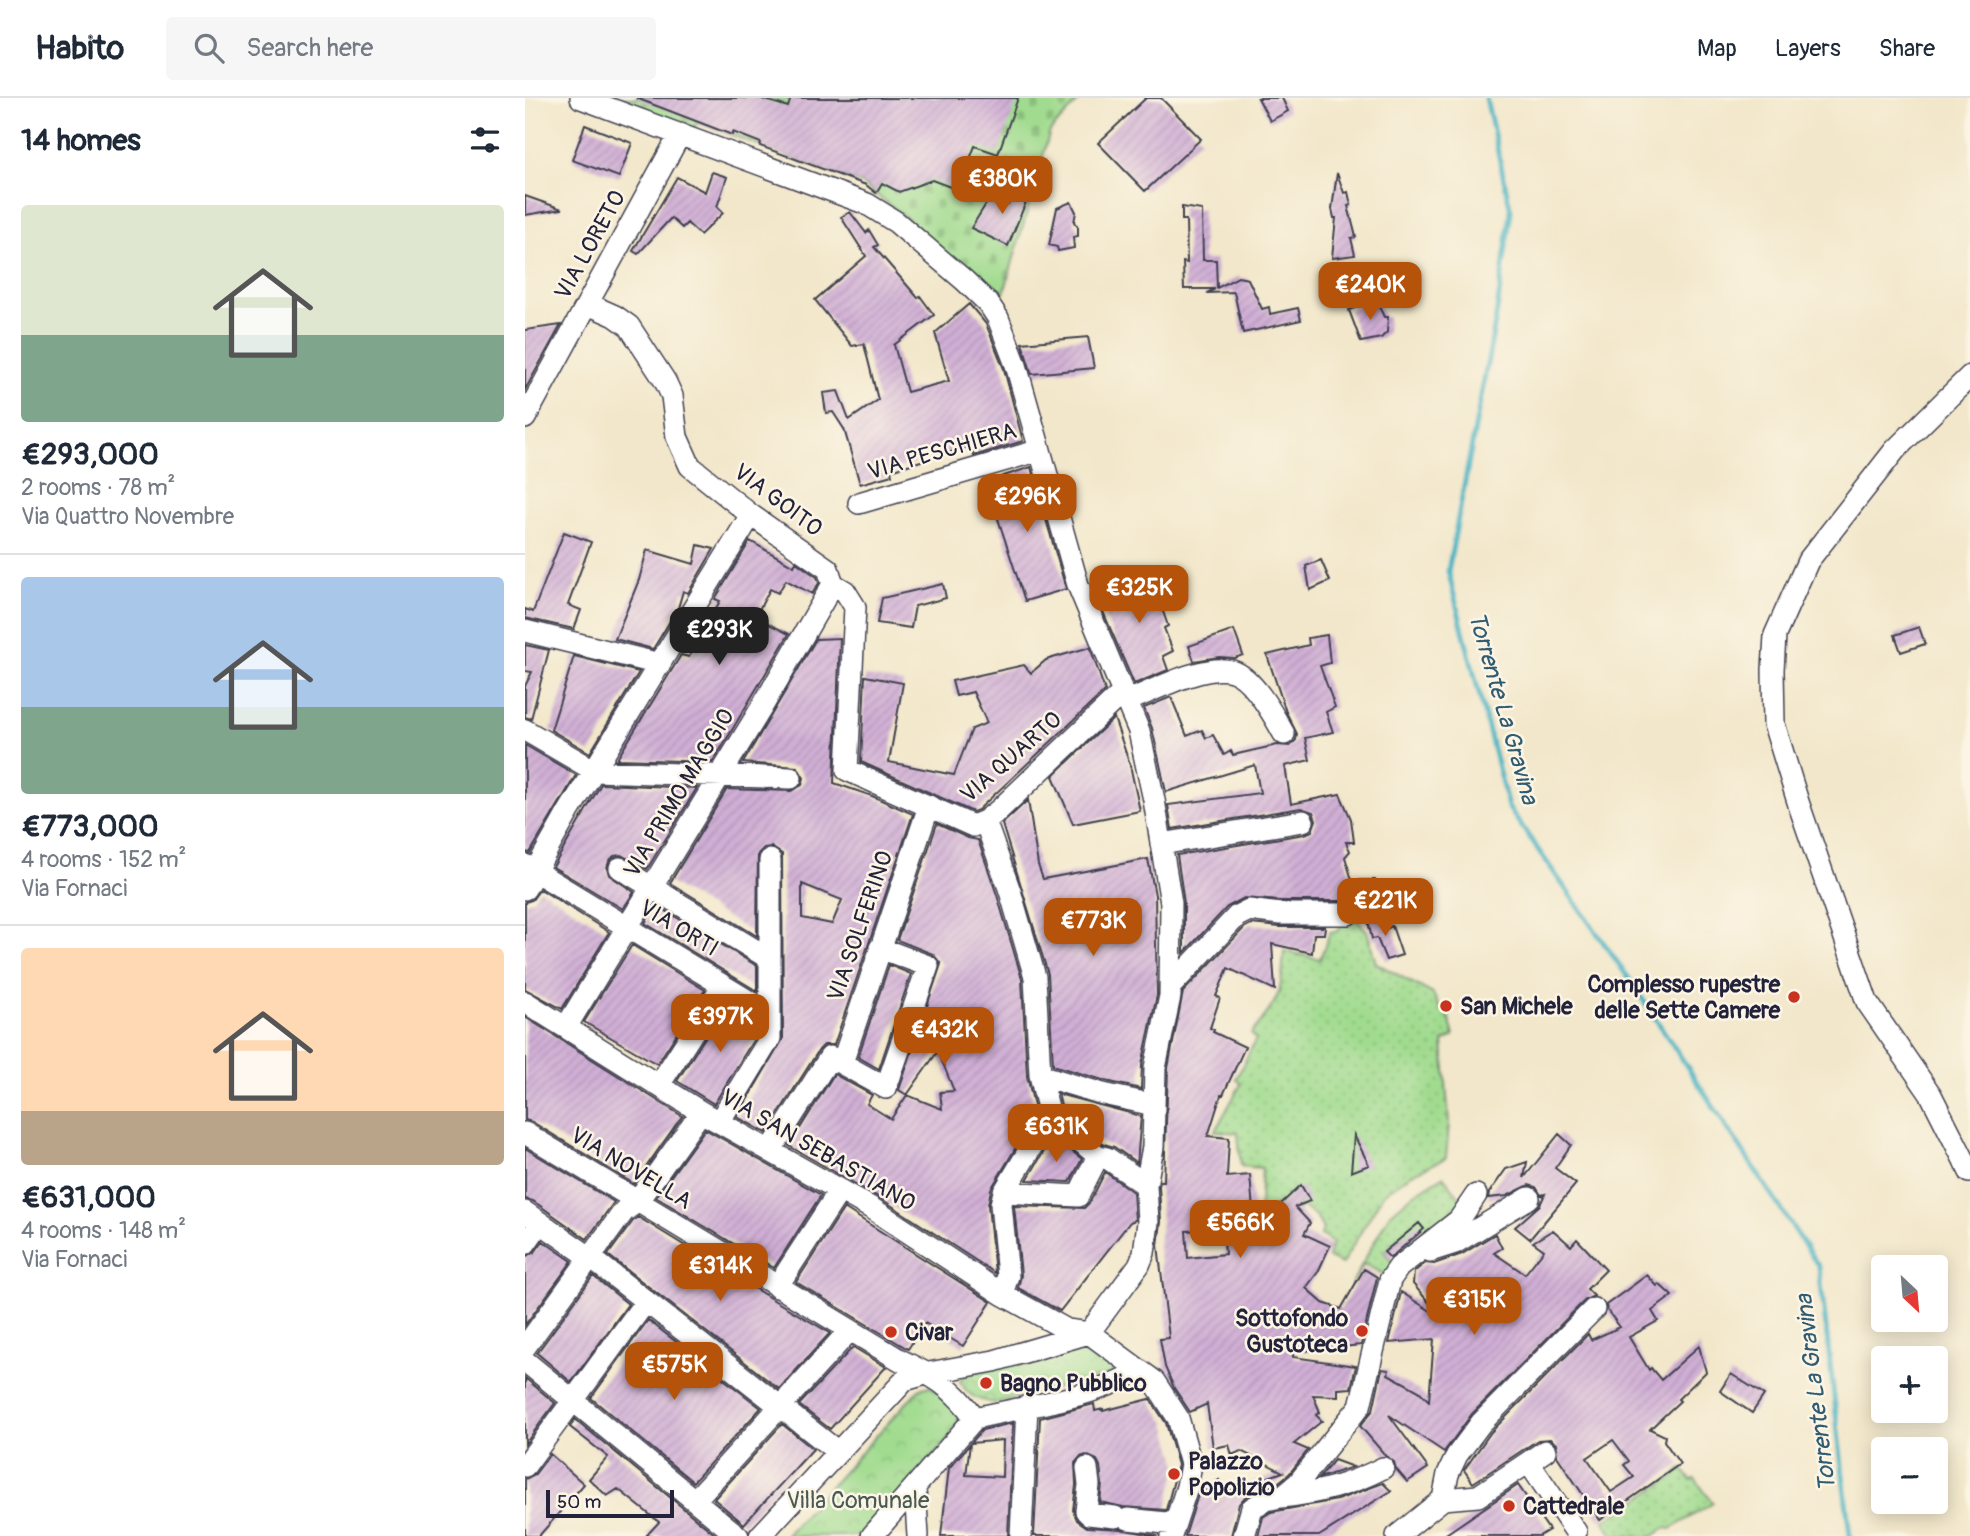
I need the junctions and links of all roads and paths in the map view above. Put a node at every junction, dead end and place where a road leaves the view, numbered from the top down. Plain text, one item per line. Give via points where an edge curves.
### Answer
1 (581, 98) edge
2 (680, 134) junction
3 (588, 304) junction
4 (1970, 376) edge
5 (533, 391) edge
6 (525, 418) edge
7 (1040, 450) junction
8 (859, 503) dead end
9 (751, 515) junction
10 (833, 584) junction
11 (525, 631) edge
12 (660, 664) junction
13 (1125, 696) junction
14 (525, 730) edge
15 (1284, 734) dead end
16 (847, 770) joint
17 (595, 771) junction
18 (718, 777) junction
19 (791, 778) dead end
20 (929, 806) junction
21 (985, 821) junction
22 (1303, 821) dead end
23 (1161, 844) junction
24 (770, 860) dead end
25 (620, 868) dead end
26 (529, 875) edge
27 (652, 887) junction
28 (1348, 914) dead end
29 (628, 928) junction
30 (880, 948) junction
31 (770, 959) junction
32 (723, 985) junction
33 (1170, 987) junction
34 (525, 1002) edge
35 (770, 1014) junction
36 (566, 1027) junction
37 (836, 1060) junction
38 (1040, 1075) junction
39 (659, 1085) junction
40 (1154, 1105) junction
41 (1050, 1116) junction
42 (710, 1117) junction
43 (525, 1133) edge
44 (770, 1151) junction
45 (1098, 1156) junction
46 (1970, 1172) edge
47 (1146, 1185) junction
48 (840, 1191) junction
49 (1004, 1192) junction
50 (1476, 1195) dead end
51 (1529, 1198) dead end
52 (637, 1202) junction
53 (533, 1217) edge
54 (525, 1244) edge
55 (1417, 1254) junction
56 (591, 1258) junction
57 (778, 1287) junction
58 (1002, 1294) junction
59 (646, 1301) junction
60 (1594, 1309) dead end
61 (850, 1330) junction
62 (1089, 1333) junction
63 (525, 1347) edge
64 (525, 1361) edge
65 (1139, 1370) junction
66 (929, 1373) junction
67 (574, 1402) junction
68 (1027, 1406) junction
69 (780, 1407) junction
70 (975, 1418) junction
71 (838, 1452) junction
72 (525, 1466) edge
73 (1087, 1468) dead end
74 (1383, 1468) dead end
75 (915, 1488) junction
76 (1281, 1497) junction
77 (1443, 1499) junction
78 (695, 1500) junction
79 (1173, 1530) edge
80 (1576, 1532) dead end
81 (738, 1536) edge
82 (759, 1536) edge
83 (872, 1536) edge
84 (918, 1536) edge
85 (1021, 1536) edge
86 (1244, 1536) edge
87 (1397, 1536) edge

1 - 2 street
2 - 3 street, VIA LORETO
2 - 7 street via 867,204 896,222 964,280 988,303 1003,328
3 - 5 street, VIA LORETO
3 - 9 street, VIA GOITO via 629,326 672,396 677,438 690,466
4 - 46 street via 1895,450 1808,561 1775,635 1773,670 1775,724 1867,1002 1931,1095
5 - 6 street, VIA LORETO
7 - 8 street, VIA PESCHIERA
7 - 13 street via 1078,585
9 - 10 street, VIA GOITO via 828,569
9 - 12 street
10 - 16 street, VIA GOITO via 845,591 855,607
10 - 18 street, VIA PRIMO MAGGIO
11 - 12 street
12 - 17 street
13 - 15 street via 1215,669 1234,671 1264,702
13 - 21 street, VIA QUARTO
13 - 23 street via 1139,732
14 - 17 street
16 - 20 street, VIA QUARTO
17 - 18 street
17 - 26 street
18 - 19 street
18 - 27 street, VIA PRIMO MAGGIO
20 - 21 street, VIA QUARTO via 973,825
20 - 30 street, VIA SOLFERINO
21 - 38 street via 1035,977
22 - 23 street
23 - 33 street via 1171,903
24 - 31 street
25 - 27 street
26 - 29 street, VIA ORTI
27 - 29 street, VIA PRIMO MAGGIO
27 - 31 street
28 - 33 street via 1249,910 1237,916
29 - 32 street, VIA ORTI
29 - 36 street, VIA PRIMO MAGGIO
30 - 37 street, VIA SOLFERINO
30 - 37 street via 928,966 886,1088
31 - 35 street
32 - 35 street, VIA ORTI
32 - 39 street
33 - 40 street via 1155,1068
34 - 36 street, VIA SAN SEBASTIANO
35 - 42 street via 770,1038
36 - 39 street, VIA SAN SEBASTIANO
37 - 44 street, VIA SOLFERINO
38 - 40 street
38 - 41 street
39 - 42 street, VIA SAN SEBASTIANO
40 - 47 street
41 - 45 street
41 - 49 street
42 - 44 street, VIA SAN SEBASTIANO
42 - 52 street
43 - 52 street, VIA NOVELLA
44 - 48 street, VIA SAN SEBASTIANO
45 - 47 street via 1107,1157
45 - 49 street via 1078,1196
47 - 62 street via 1144,1253
48 - 57 street
48 - 58 street, VIA SAN SEBASTIANO
49 - 58 street via 1001,1204 1008,1276
50 - 55 street via 1459,1220
51 - 55 street via 1455,1243
52 - 56 street via 624,1211
52 - 57 street, VIA NOVELLA
53 - 54 street
53 - 56 street
55 - 76 street via 1390,1280 1360,1406 1298,1483
56 - 59 street
56 - 63 street
57 - 61 street, VIA NOVELLA
58 - 62 street, VIA SAN SEBASTIANO via 1067,1330
59 - 67 street
59 - 69 street
60 - 77 street via 1481,1423 1457,1455
61 - 66 street, VIA NOVELLA
61 - 69 street
62 - 65 street
62 - 66 street via 994,1361
64 - 67 street
65 - 68 street via 1100,1389
65 - 79 street via 1154,1381 1178,1418 1191,1464
66 - 70 street, VIA NOVELLA via 949,1386
66 - 71 street via 905,1380
67 - 72 street
67 - 78 street
68 - 70 street
68 - 85 street
69 - 71 street
69 - 78 street
70 - 75 street
71 - 82 street
73 - 79 street via 1089,1514
74 - 76 street via 1353,1483
75 - 83 street
75 - 84 street
76 - 86 street via 1252,1508
77 - 80 street via 1478,1496 1537,1457
77 - 87 street
78 - 81 street

